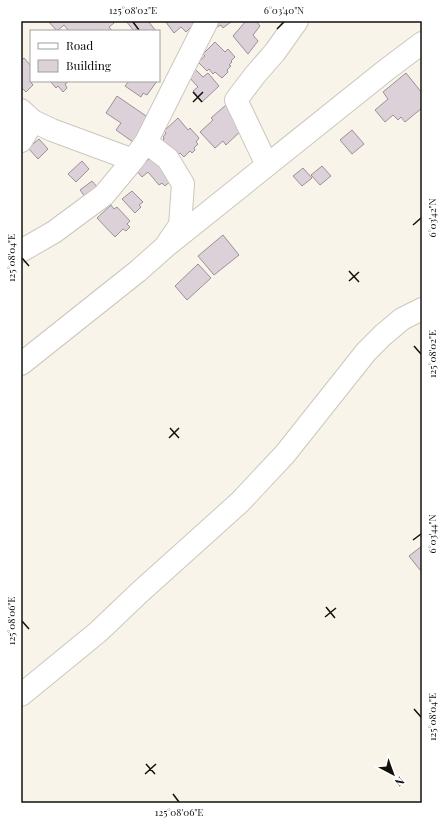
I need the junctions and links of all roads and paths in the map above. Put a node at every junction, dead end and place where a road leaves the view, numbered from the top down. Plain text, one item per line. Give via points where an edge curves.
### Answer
1 (297, 21) edge
2 (203, 23) edge
3 (422, 43) edge
4 (27, 116) edge
5 (21, 141) edge
6 (146, 142) junction
7 (133, 160) junction
8 (267, 165) junction
9 (165, 247) junction
10 (21, 251) edge
11 (422, 309) edge
12 (21, 364) edge
13 (21, 695) edge

1 - 8 street via 236,100
2 - 6 street
3 - 8 street
4 - 5 street
4 - 7 street via 52,130
6 - 7 street
6 - 9 street via 168,159 183,184 180,225
7 - 10 street via 104,195 54,232
8 - 9 street
9 - 12 street
11 - 13 street via 402,319 366,352 285,454 240,502 98,632

